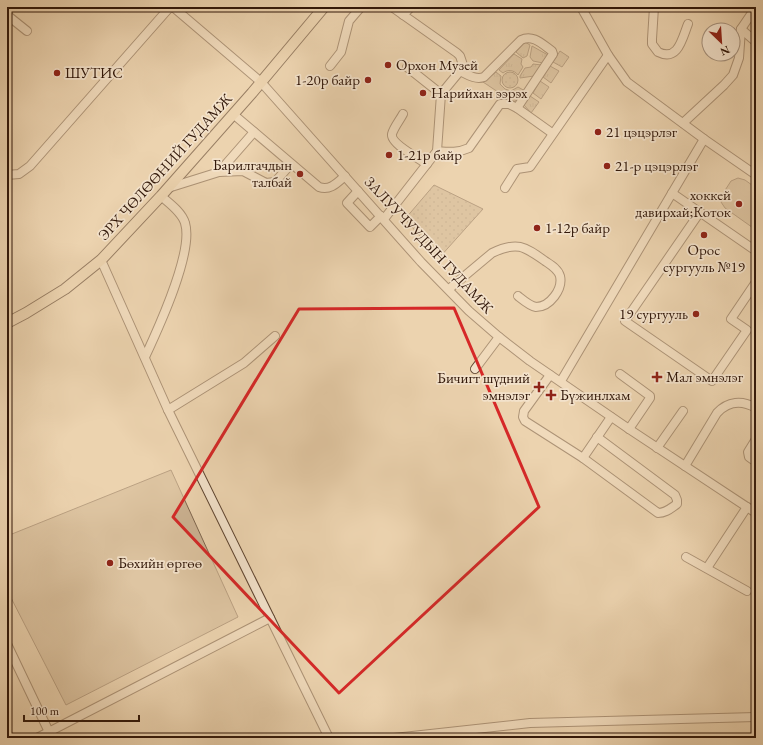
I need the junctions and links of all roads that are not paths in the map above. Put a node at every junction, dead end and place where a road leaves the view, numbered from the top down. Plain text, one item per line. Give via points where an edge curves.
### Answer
1 (171, 7) edge
2 (324, 7) edge
3 (361, 7) edge
4 (392, 7) edge
5 (411, 7) edge
6 (580, 7) edge
7 (654, 7) edge
8 (756, 7) edge
9 (7, 15) edge
10 (404, 15) junction
11 (688, 24) dead end
12 (741, 29) joint
13 (27, 31) dead end
14 (756, 42) edge
15 (608, 55) junction
16 (738, 62) edge
17 (330, 66) dead end
18 (406, 68) dead end
19 (460, 71) junction
20 (261, 82) junction
21 (441, 94) junction
22 (517, 108) junction
23 (233, 114) junction
24 (403, 114) dead end
25 (682, 123) junction
26 (254, 132) junction
27 (552, 133) junction
28 (704, 139) junction
29 (437, 151) junction
30 (291, 164) junction
31 (427, 164) junction
32 (219, 172) junction
33 (8, 175) edge
34 (756, 175) edge
35 (345, 176) junction
36 (505, 188) dead end
37 (358, 191) junction
38 (164, 192) junction
39 (672, 193) junction
40 (700, 212) junction
41 (382, 218) junction
42 (756, 251) edge
43 (101, 260) junction
44 (756, 282) edge
45 (449, 290) junction
46 (518, 296) dead end
47 (7, 323) edge
48 (275, 336) dead end
49 (499, 337) junction
50 (145, 358) junction
51 (475, 369) dead end
52 (620, 374) dead end
53 (550, 375) junction
54 (561, 381) junction
55 (756, 408) edge
56 (168, 410) junction
57 (683, 411) dead end
58 (611, 417) junction
59 (628, 429) junction
60 (598, 437) junction
61 (756, 439) edge
62 (657, 448) junction
63 (582, 458) junction
64 (756, 462) edge
65 (685, 466) junction
66 (747, 507) junction
67 (756, 513) edge
68 (686, 556) dead end
69 (707, 568) junction
70 (747, 591) dead end
71 (270, 618) junction
72 (7, 644) edge
73 (756, 717) edge
74 (49, 732) junction
75 (37, 738) edge
76 (329, 738) edge
77 (394, 738) edge

1 - 20 street, ЗАЛУУЧУУДЫН ГУДАМЖ
1 - 33 street via 30,166 19,174
2 - 20 main road, ЭРХ ЧӨЛӨӨНИЙ ГУДАМЖ
3 - 17 street via 349,21 341,52
4 - 10 street
5 - 10 street
6 - 15 street
7 - 11 street via 652,44 658,52 667,54 676,51
8 - 12 street
9 - 13 street
10 - 19 street via 460,56 463,65
12 - 14 street
15 - 25 street via 627,82
15 - 27 street
16 - 25 street via 733,75 724,86
18 - 21 street
19 - 21 street
19 - 22 street via 476,78 484,77 521,40 533,38 553,54
20 - 23 main road, ЭРХ ЧӨЛӨӨНИЙ ГУДАМЖ
20 - 35 street, ЗАЛУУЧУУДЫН ГУДАМЖ
21 - 29 street
22 - 27 street
22 - 29 street via 509,104 500,104 469,148 455,152
23 - 26 street
23 - 38 main road, ЭРХ ЧӨЛӨӨНИЙ ГУДАМЖ
24 - 31 street via 392,134 392,139
25 - 28 street
26 - 30 street
26 - 32 street
27 - 36 street via 530,167 517,169
28 - 34 street
28 - 39 street
29 - 31 street
30 - 32 street via 275,182 266,182 243,171
30 - 35 street via 325,189
31 - 41 street
32 - 38 street
35 - 37 street, ЗАЛУУЧУУДЫН ГУДАМЖ
37 - 41 street, ЗАЛУУЧУУДЫН ГУДАМЖ
37 - 41 street via 347,203 370,227
38 - 43 main road, ЭРХ ЧӨЛӨӨНИЙ ГУДАМЖ
38 - 50 street via 185,221 185,248 175,284
39 - 40 street
39 - 54 street
40 - 42 street
40 - 44 street via 625,321 712,381 747,330 731,319
41 - 45 street, ЗАЛУУЧУУДЫН ГУДАМЖ
43 - 47 main road, ЭРХ ЧӨЛӨӨНИЙ ГУДАМЖ via 65,289
43 - 50 street
45 - 46 street via 492,253 515,246 528,249 554,268 560,276 557,291 544,306 533,306
45 - 49 street, ЗАЛУУЧУУДЫН ГУДАМЖ
48 - 56 street via 244,363
49 - 51 street
49 - 53 street, ЗАЛУУЧУУДЫН ГУДАМЖ
50 - 56 street
52 - 59 street via 650,396
53 - 54 street, ЗАЛУУЧУУДЫН ГУДАМЖ
53 - 63 street via 524,411 523,417 525,421
54 - 58 street, ЗАЛУУЧУУДЫН ГУДАМЖ
55 - 65 street via 747,403 739,403 722,408
56 - 71 street
57 - 62 street
58 - 59 street, ЗАЛУУЧУУДЫН ГУДАМЖ
58 - 60 street
59 - 62 street, ЗАЛУУЧУУДЫН ГУДАМЖ
60 - 63 street
60 - 63 street via 675,495 677,504 663,513 658,513
61 - 64 street via 748,452 749,457
62 - 65 street, ЗАЛУУЧУУДЫН ГУДАМЖ
65 - 66 street, ЗАЛУУЧУУДЫН ГУДАМЖ
66 - 67 street, ЗАЛУУЧУУДЫН ГУДАМЖ
66 - 69 street
68 - 69 street
69 - 70 street
71 - 74 street
71 - 76 street
72 - 74 street
73 - 77 street via 530,723
74 - 75 street

